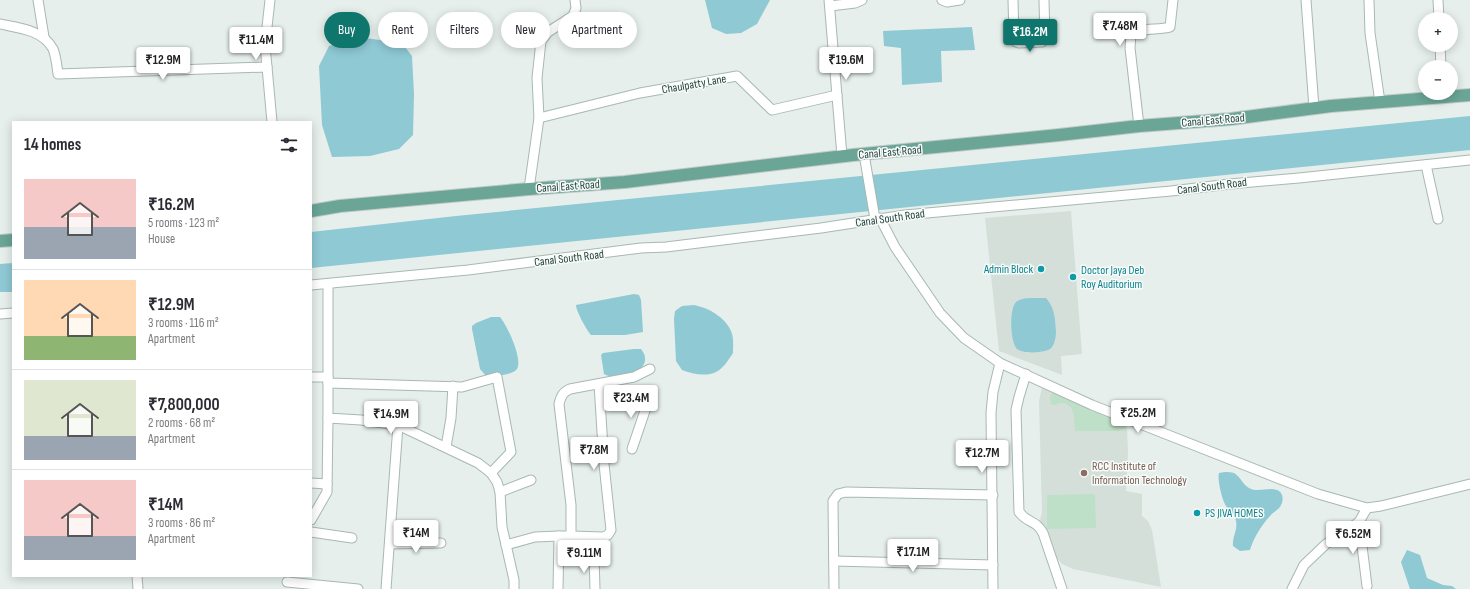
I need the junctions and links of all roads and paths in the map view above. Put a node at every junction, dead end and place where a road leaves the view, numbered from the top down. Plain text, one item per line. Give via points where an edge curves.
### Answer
1 (38, 0) edge
2 (270, 0) edge
3 (575, 0) edge
4 (862, 0) edge
5 (942, 0) edge
6 (960, 0) edge
7 (1013, 0) edge
8 (1044, 0) edge
9 (1173, 0) edge
10 (1306, 0) edge
11 (1369, 0) edge
12 (1438, 0) edge
13 (830, 3) edge
14 (1439, 12) edge
15 (0, 24) edge
16 (44, 37) junction
17 (267, 66) junction
18 (837, 95) junction
19 (1458, 95) edge
20 (1470, 95) edge
21 (1418, 98) edge
22 (1380, 102) junction
23 (1314, 108) junction
24 (539, 118) junction
25 (272, 121) edge
26 (1139, 126) junction
27 (842, 156) junction
28 (864, 159) junction
29 (1470, 160) edge
30 (1426, 165) junction
31 (529, 189) junction
32 (312, 211) edge
33 (877, 217) junction
34 (1438, 220) dead end
35 (12, 240) edge
36 (0, 241) edge
37 (328, 284) junction
38 (312, 286) edge
39 (12, 313) edge
40 (0, 314) edge
41 (1000, 363) junction
42 (650, 369) dead end
43 (1026, 374) junction
44 (312, 377) edge
45 (328, 380) junction
46 (599, 384) junction
47 (453, 386) junction
48 (650, 396) dead end
49 (328, 418) junction
50 (398, 425) junction
51 (446, 448) junction
52 (632, 449) dead end
53 (491, 472) junction
54 (531, 480) dead end
55 (312, 483) edge
56 (327, 484) junction
57 (1470, 484) edge
58 (500, 492) junction
59 (993, 495) junction
60 (1367, 508) junction
61 (312, 518) edge
62 (1359, 522) junction
63 (312, 532) edge
64 (559, 536) junction
65 (570, 536) junction
66 (352, 538) dead end
67 (441, 543) dead end
68 (390, 544) junction
69 (506, 544) junction
70 (594, 557) dead end
71 (834, 561) junction
72 (993, 565) junction
73 (137, 577) edge
74 (286, 582) edge
75 (1367, 586) dead end
76 (138, 589) edge
77 (358, 589) edge
78 (386, 589) edge
79 (514, 589) edge
80 (558, 589) edge
81 (595, 589) edge
82 (834, 589) edge
83 (992, 589) edge
84 (1062, 589) edge
85 (1292, 589) edge

1 - 16 street
2 - 17 street via 265,45
3 - 24 street via 573,16 548,32 541,40 538,78
4 - 13 street via 855,3
5 - 6 street
7 - 8 street via 1014,40 1018,43 1042,42 1045,39
9 - 26 street via 1170,27 1131,34 1130,48
10 - 23 street
11 - 22 street via 1370,33
12 - 14 street
13 - 18 street
15 - 16 street via 30,30
16 - 17 street via 53,49 58,74
17 - 25 street
18 - 24 street, Chaulpatty Lane via 772,110 737,76 640,93
18 - 27 street
19 - 20 main road, Canal East Road
21 - 22 main road, Canal East Road
22 - 23 main road, Canal East Road
23 - 26 main road, Canal East Road via 1231,119
24 - 31 street
26 - 28 main road, Canal East Road
27 - 28 main road, Canal East Road
27 - 31 main road, Canal East Road via 625,182
28 - 33 street
29 - 30 street, Canal South Road
30 - 33 street, Canal South Road
30 - 34 street
31 - 32 main road, Canal East Road via 340,206
33 - 37 street, Canal South Road via 821,228 666,247
33 - 41 street via 940,313 964,338
35 - 36 main road
37 - 38 street, Canal South Road
37 - 45 street
39 - 40 street
41 - 43 street
41 - 59 street via 993,392
42 - 46 street via 634,378
43 - 60 street via 1092,405 1311,491
43 - 84 street via 1016,410 1019,512 1041,530
44 - 45 street
45 - 47 street
45 - 49 street
46 - 65 street via 570,389 560,397 571,505
46 - 65 street via 604,464 612,530 603,537
47 - 51 street
47 - 53 street via 462,387 498,377 511,452
48 - 52 street
49 - 50 street
49 - 56 street
50 - 51 street
50 - 68 street
51 - 53 street
53 - 58 street
54 - 58 street
55 - 56 street
56 - 61 street via 327,492
57 - 60 street
58 - 69 street via 502,527
59 - 71 street via 846,492 838,494 833,501
59 - 72 street
60 - 62 street
62 - 75 street
62 - 85 street via 1326,544 1304,565
63 - 66 street
64 - 65 street
64 - 69 street via 535,537
64 - 80 street
67 - 68 street
68 - 78 street
69 - 79 street
70 - 81 street
71 - 72 street
71 - 82 street
72 - 83 street
73 - 76 street
74 - 77 street

